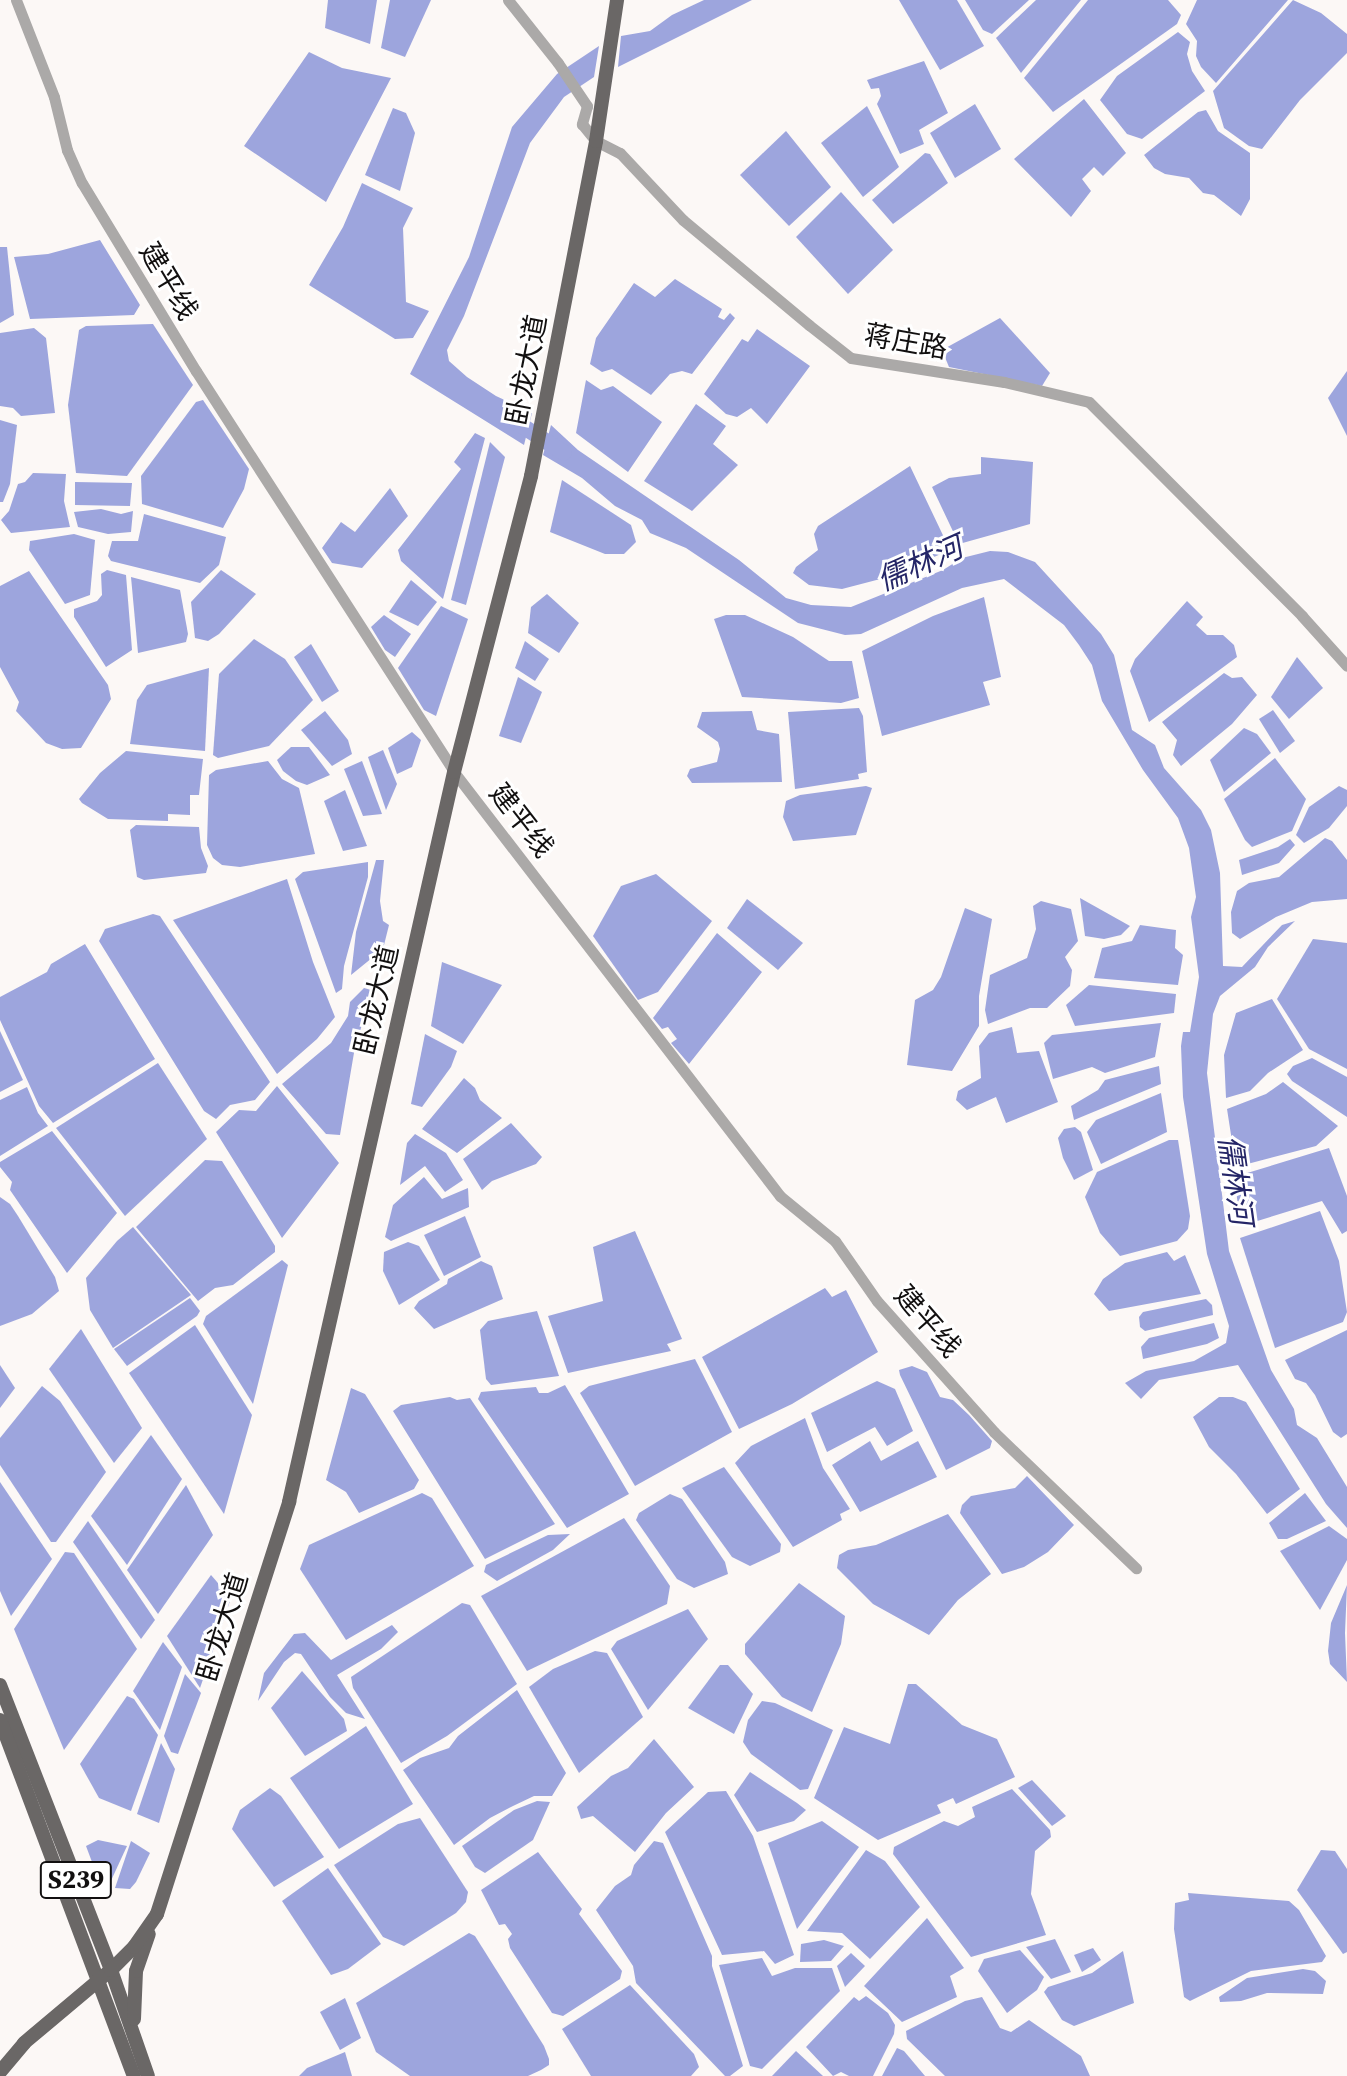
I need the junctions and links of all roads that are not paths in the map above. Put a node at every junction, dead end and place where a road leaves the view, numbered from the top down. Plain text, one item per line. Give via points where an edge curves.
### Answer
1 (16, 0) edge
2 (508, 0) edge
3 (617, 0) edge
4 (596, 141) junction
5 (1347, 666) edge
6 (454, 772) junction
7 (1136, 1568) dead end
8 (0, 1685) edge
9 (0, 1720) edge
10 (157, 1914) junction
11 (105, 1975) junction
12 (138, 2047) junction
13 (0, 2072) edge
14 (134, 2076) edge
15 (148, 2076) edge

1 - 6 street, 建平线 via 82,183 196,371
2 - 4 street via 587,106 582,124
3 - 4 main road, 卧龙大道
4 - 5 street, 蒋庄路 via 620,153 683,220 851,358 1004,382 1089,402
4 - 6 main road, 卧龙大道 via 533,468
6 - 7 street, 建平线 via 780,1196 835,1241 877,1301 994,1432
6 - 10 main road, 卧龙大道 via 289,1502
8 - 11 main road, S239
9 - 11 main road, S239
10 - 11 main road, 卧龙大道
10 - 12 main road via 136,1971
11 - 12 main road, S239
11 - 13 main road, 卧龙大道 via 24,2043
11 - 14 main road, S239
12 - 15 main road, S239

